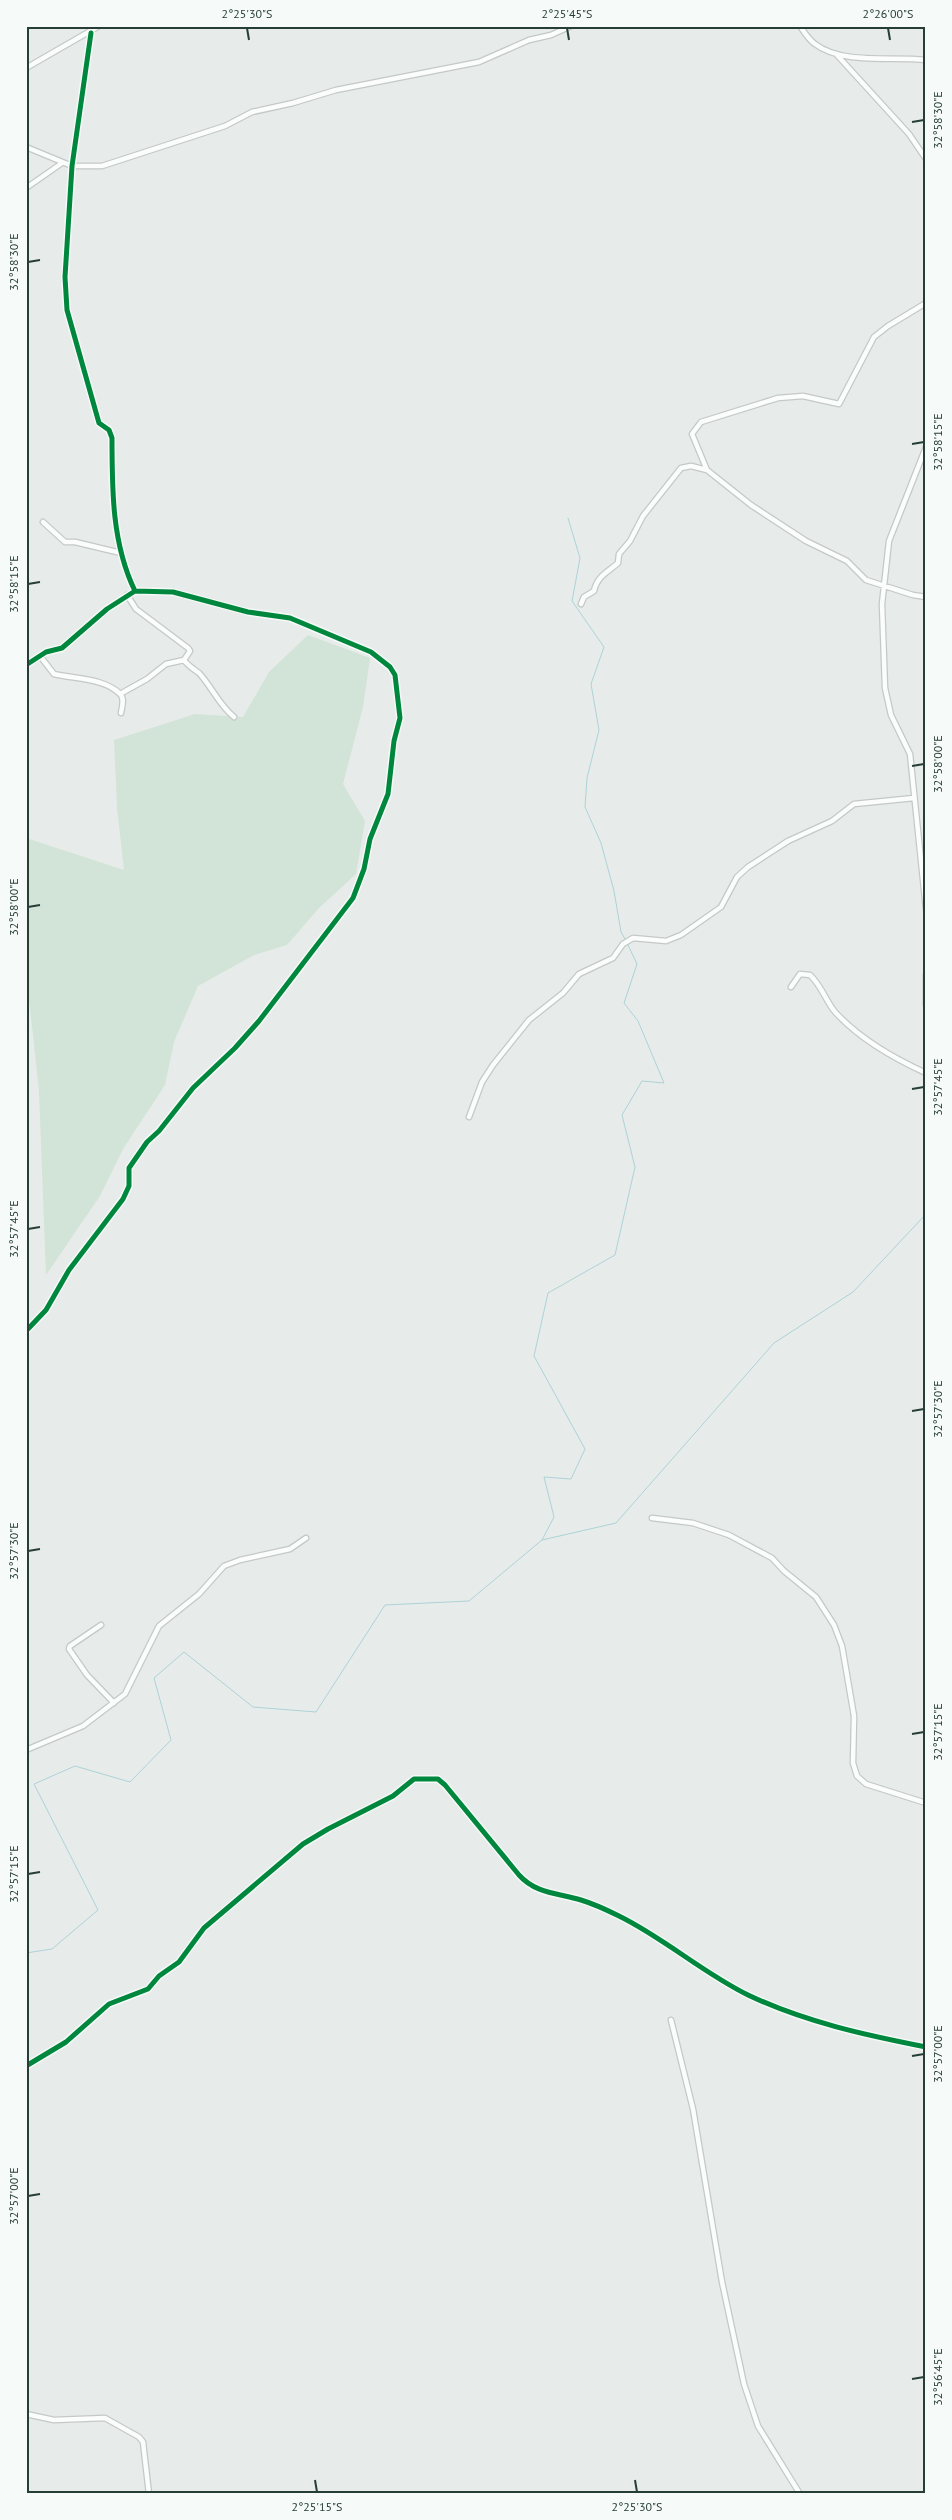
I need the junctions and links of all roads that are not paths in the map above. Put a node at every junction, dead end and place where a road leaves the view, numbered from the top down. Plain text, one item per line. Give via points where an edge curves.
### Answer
1 (99, 26) edge
2 (571, 26) edge
3 (800, 26) edge
4 (91, 32) junction
5 (837, 55) junction
6 (926, 60) edge
7 (26, 68) edge
8 (26, 147) edge
9 (926, 159) edge
10 (62, 163) junction
11 (72, 166) junction
12 (26, 188) edge
13 (926, 303) edge
14 (926, 446) edge
15 (707, 470) junction
16 (43, 522) dead end
17 (121, 553) junction
18 (884, 587) junction
19 (135, 591) junction
20 (127, 595) junction
21 (926, 597) edge
22 (581, 604) dead end
23 (40, 656) junction
24 (184, 660) junction
25 (26, 665) edge
26 (120, 694) junction
27 (121, 713) dead end
28 (234, 717) dead end
29 (914, 798) junction
30 (926, 909) edge
31 (926, 975) edge
32 (791, 987) dead end
33 (926, 1005) edge
34 (926, 1073) edge
35 (469, 1117) dead end
36 (26, 1331) edge
37 (652, 1518) dead end
38 (306, 1538) dead end
39 (101, 1625) dead end
40 (114, 1703) junction
41 (26, 1750) edge
42 (926, 1803) edge
43 (671, 2020) dead end
44 (926, 2047) edge
45 (26, 2066) edge
46 (26, 2414) edge
47 (149, 2494) edge
48 (800, 2494) edge

1 - 4 street
2 - 11 street via 528,40 479,62 336,90 252,112 225,126 102,166
3 - 5 street via 815,44
4 - 7 street
4 - 11 street
5 - 6 street
5 - 9 street via 909,134
8 - 10 street
10 - 11 street
10 - 12 street
11 - 17 street via 65,277 67,310 99,423 109,430 112,438 115,516
13 - 15 street via 874,337 840,404 796,396 778,398 701,422 692,434
14 - 18 street via 889,541
15 - 18 street via 806,541 833,553 866,580
15 - 22 street via 691,466 681,468 643,516 619,554 618,563 608,569
16 - 17 street via 66,542
17 - 19 street
18 - 21 street
18 - 29 street via 884,688 891,715 910,754
19 - 20 street
19 - 36 street via 173,592 248,612 290,618 371,652 395,675 400,718 394,741 392,774 360,878 346,909 259,1022 193,1088 147,1142 129,1168 129,1186 123,1199 69,1270 46,1310
20 - 23 street via 62,648
20 - 24 street via 136,609 188,648 190,652
23 - 25 street
23 - 26 street via 54,674 101,683
24 - 26 street via 166,664
24 - 28 street via 200,674 226,711
26 - 27 street via 123,699
29 - 30 street
29 - 35 street via 854,804 832,821 788,841 748,868 737,878 721,907 681,935 666,941 633,938 623,944 613,958 579,974 529,1020 494,1065 482,1082
31 - 33 street
32 - 34 street via 800,974 810,975 836,1013 856,1031 885,1053
37 - 42 street via 693,1523 729,1535 772,1558 816,1597 834,1625 842,1646 854,1716 853,1763 857,1776 866,1784
38 - 40 street via 290,1549 224,1566 194,1599 162,1622 150,1640 129,1688
39 - 40 street via 69,1649 87,1675
40 - 41 street via 75,1731
43 - 48 street via 692,2109 722,2282 746,2392 758,2426
44 - 45 street via 841,2029 792,2014 729,1984 618,1916 582,1900 531,1886 445,1785 438,1779 420,1778 290,1853 274,1871 204,1928 179,1962 159,1976 148,1989 109,2004 66,2042
46 - 47 street via 54,2420 105,2418 139,2437 143,2442

